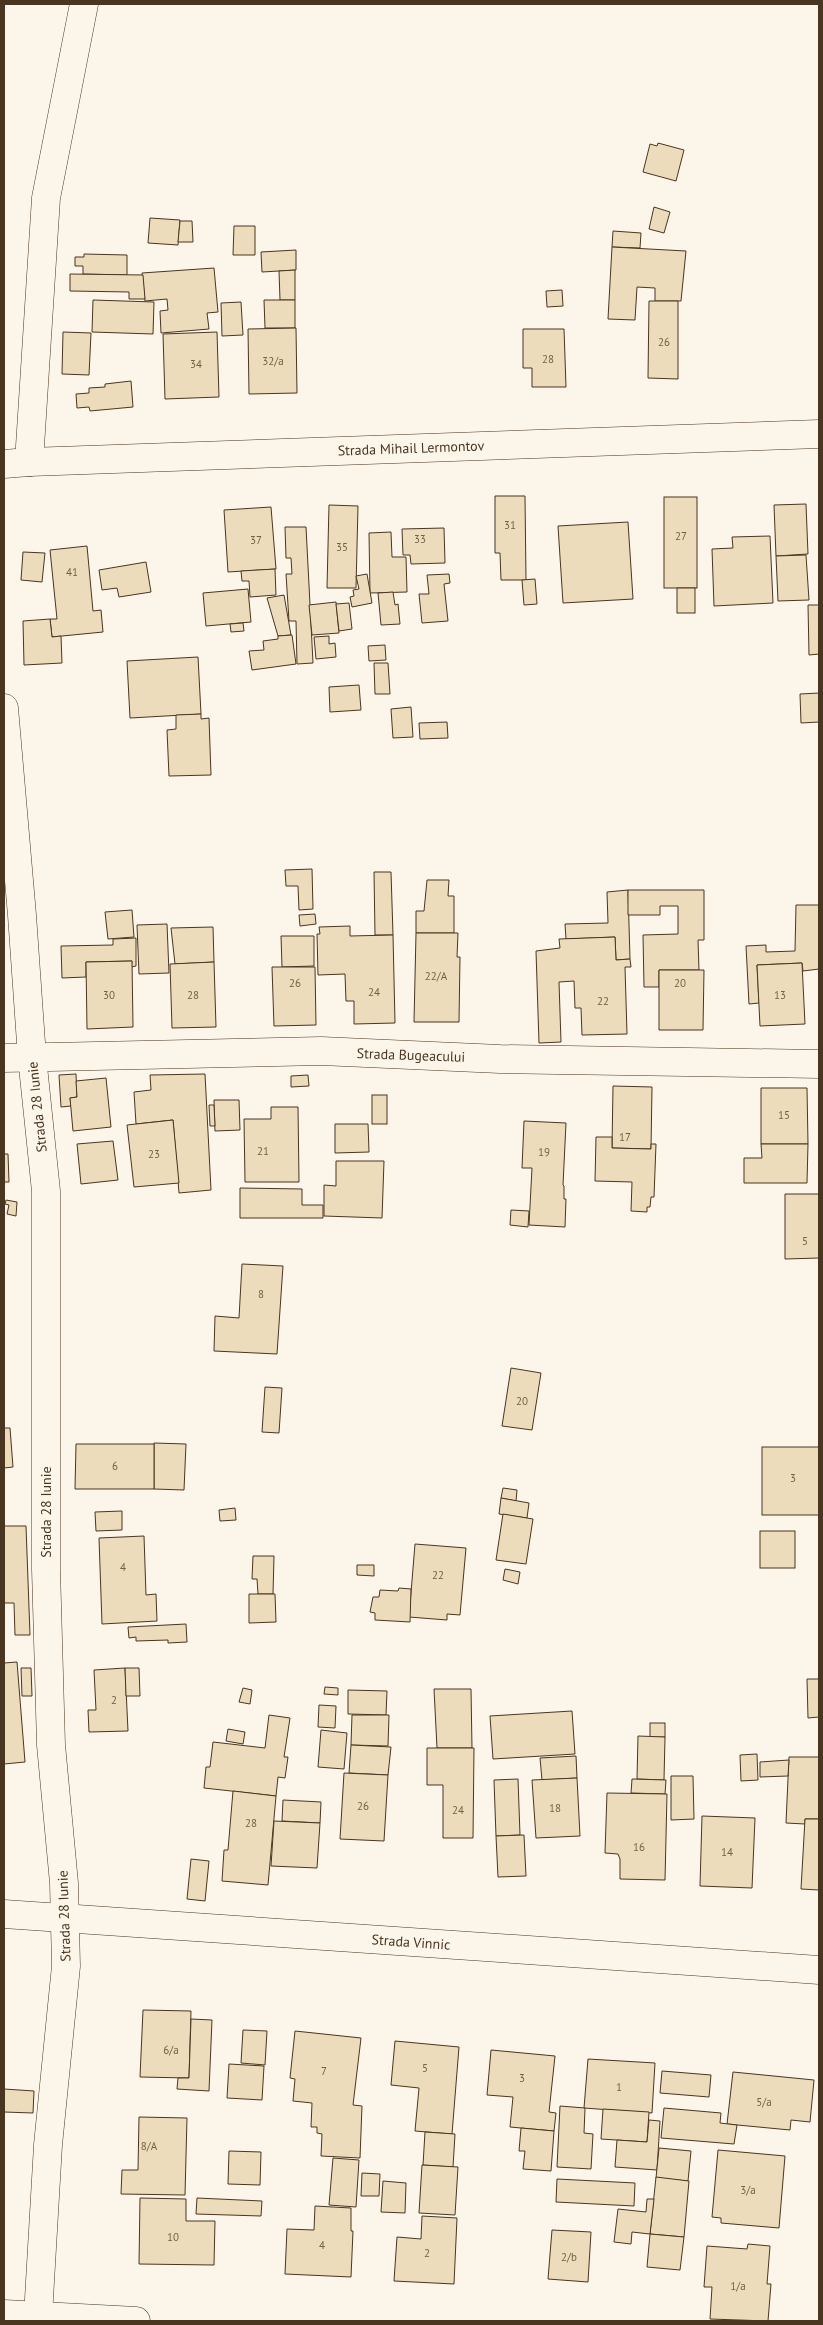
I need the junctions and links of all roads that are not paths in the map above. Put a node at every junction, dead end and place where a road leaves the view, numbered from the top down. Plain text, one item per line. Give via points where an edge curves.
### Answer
1 (84, 4) edge
2 (819, 434) edge
3 (16, 463) edge
4 (4, 708) edge
5 (32, 1057) junction
6 (4, 1058) edge
7 (819, 1064) edge
8 (4, 1914) edge
9 (64, 1918) junction
10 (819, 1970) edge
11 (4, 2314) edge
12 (38, 2316) junction
13 (136, 2321) edge

1 - 3 street via 46,198
2 - 3 street, Strada Mihail Lermontov
4 - 5 street, Strada 28 Iunie
5 - 6 street, Strada Bugeacului
5 - 7 street, Strada Bugeacului via 321,1051 500,1059
5 - 9 street, Strada 28 Iunie via 46,1191 46,1569 50,1745 64,1883
8 - 9 street, Strada Vinnic
9 - 10 street, Strada Vinnic
9 - 12 street, Strada 28 Iunie via 66,1966 48,2145
11 - 12 street
12 - 13 street

